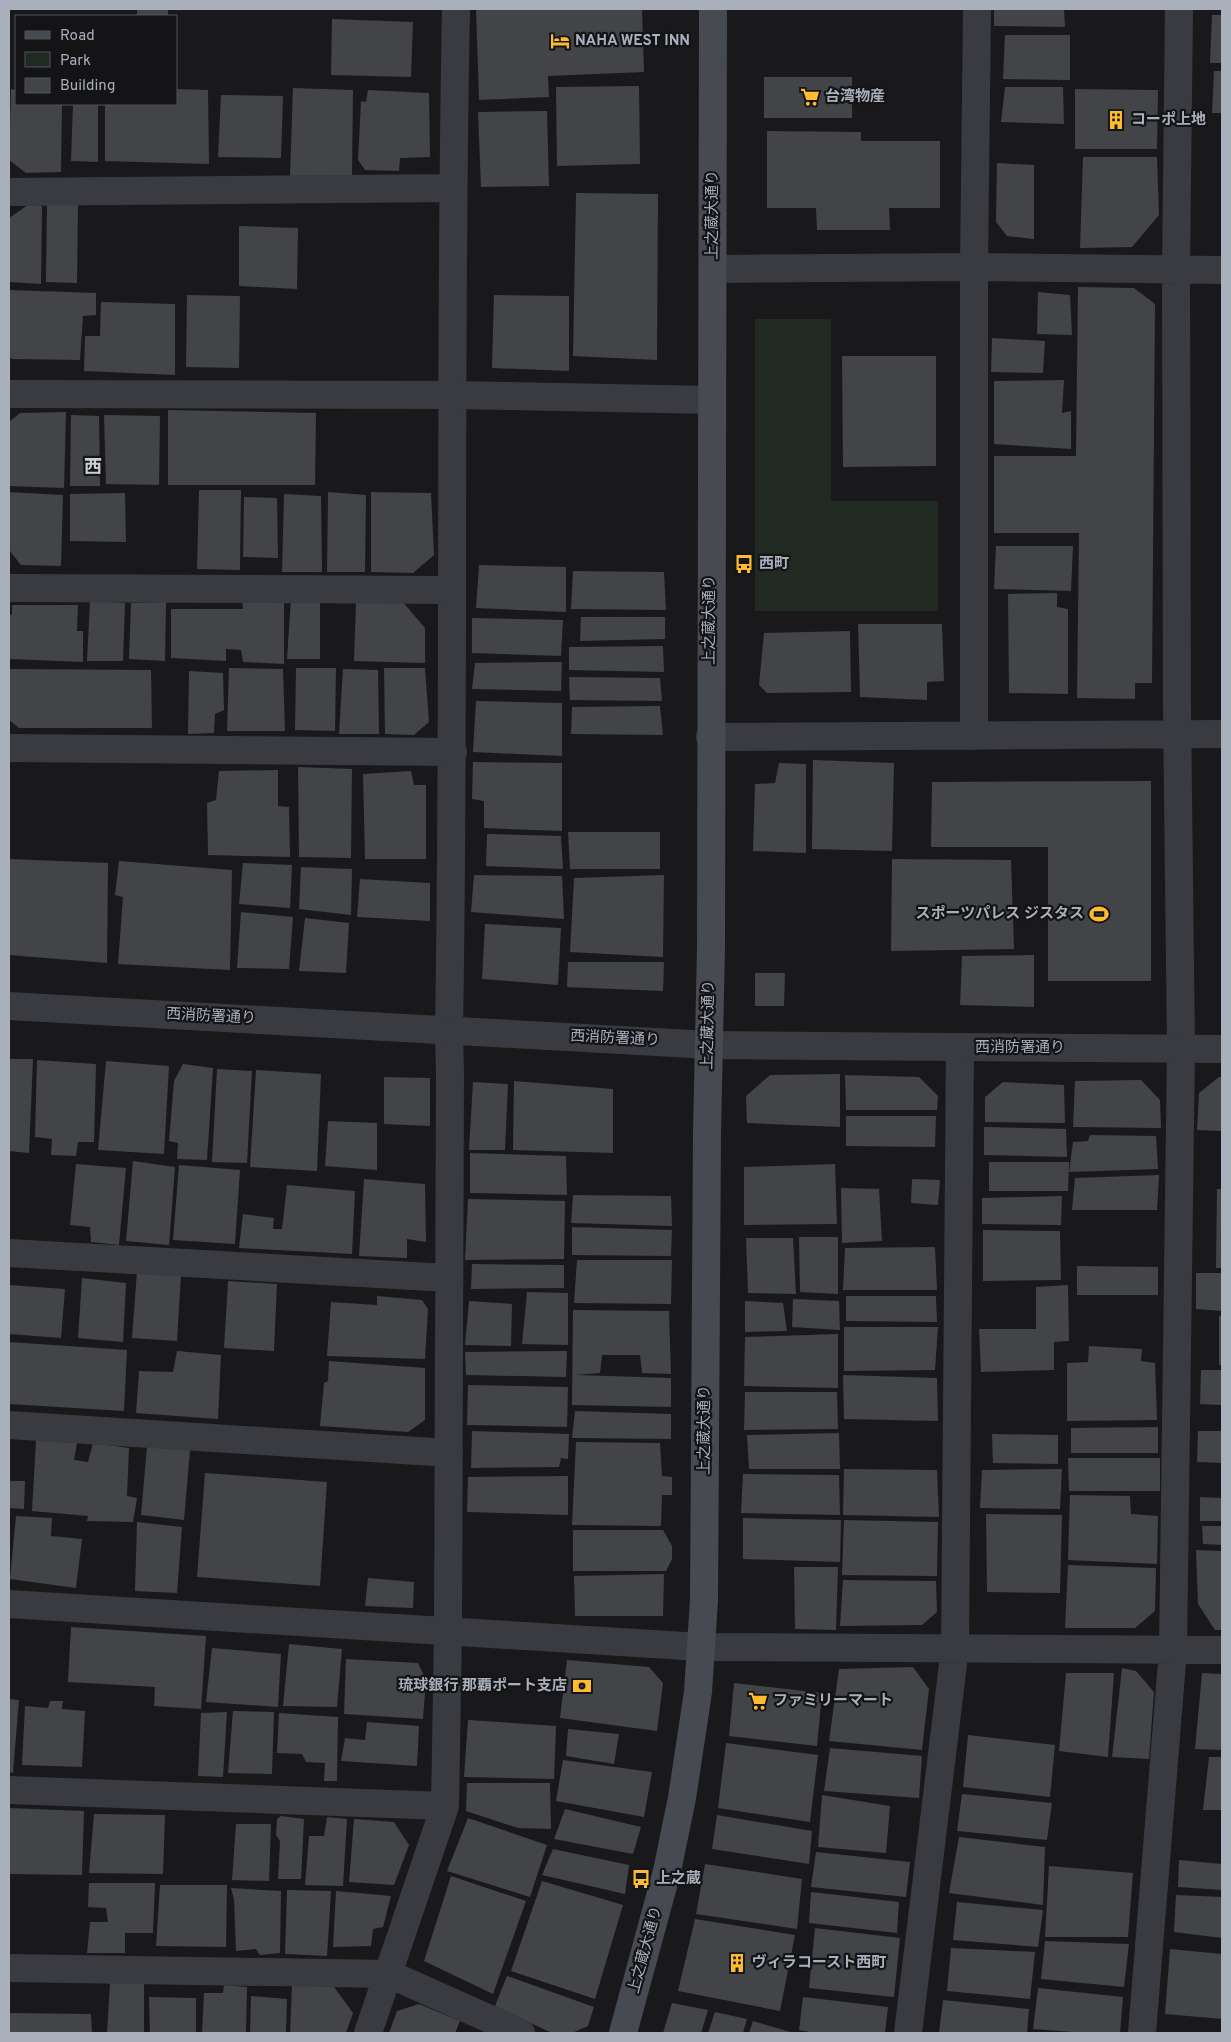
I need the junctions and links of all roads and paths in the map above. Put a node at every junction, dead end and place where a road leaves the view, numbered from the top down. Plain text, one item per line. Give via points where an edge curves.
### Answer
1 (456, 9) edge
2 (713, 9) edge
3 (977, 9) edge
4 (1180, 9) edge
5 (452, 188) junction
6 (9, 192) edge
7 (974, 267) junction
8 (713, 269) junction
9 (1176, 270) junction
10 (1222, 270) edge
11 (9, 394) edge
12 (452, 395) junction
13 (711, 400) junction
14 (9, 588) edge
15 (451, 590) junction
16 (1177, 734) junction
17 (1222, 734) edge
18 (974, 736) junction
19 (710, 737) junction
20 (9, 748) edge
21 (453, 752) junction
22 (9, 1006) edge
23 (449, 1030) junction
24 (710, 1045) junction
25 (960, 1047) junction
26 (1181, 1049) junction
27 (1222, 1049) edge
28 (9, 1253) edge
29 (449, 1278) junction
30 (9, 1425) edge
31 (449, 1453) junction
32 (9, 1604) edge
33 (448, 1632) junction
34 (701, 1647) junction
35 (955, 1648) junction
36 (1173, 1650) junction
37 (1222, 1650) edge
38 (9, 1790) edge
39 (445, 1806) junction
40 (9, 1968) edge
41 (389, 1974) junction
42 (368, 2033) edge
43 (521, 2033) edge
44 (623, 2033) edge
45 (908, 2033) edge
46 (1142, 2033) edge

1 - 5 street
2 - 8 main road, 上之蔵大通り
3 - 7 street
4 - 9 street
5 - 6 street
5 - 12 street
7 - 8 street
7 - 9 street
7 - 18 street
8 - 13 main road, 上之蔵大通り
9 - 10 street
9 - 16 street
11 - 12 street
12 - 13 street
12 - 15 street
13 - 19 main road, 上之蔵大通り
14 - 15 street
15 - 21 street
16 - 17 street
16 - 18 street
16 - 26 street
18 - 19 street
19 - 24 main road, 上之蔵大通り
20 - 21 street
21 - 23 street
22 - 23 street, 西消防署通り
23 - 24 street, 西消防署通り
23 - 29 street
24 - 25 street, 西消防署通り
24 - 34 main road, 上之蔵大通り
25 - 26 street, 西消防署通り
25 - 35 street
26 - 27 street, 西消防署通り
26 - 36 street
28 - 29 street
29 - 31 street
30 - 31 street
31 - 33 street
32 - 33 street
33 - 34 street
33 - 39 street
34 - 35 street
34 - 44 main road, 上之蔵大通り via 693,1730 675,1835
35 - 36 street
35 - 45 street
36 - 37 street
36 - 46 street
38 - 39 street
39 - 41 street
40 - 41 street
41 - 42 street
41 - 43 street

